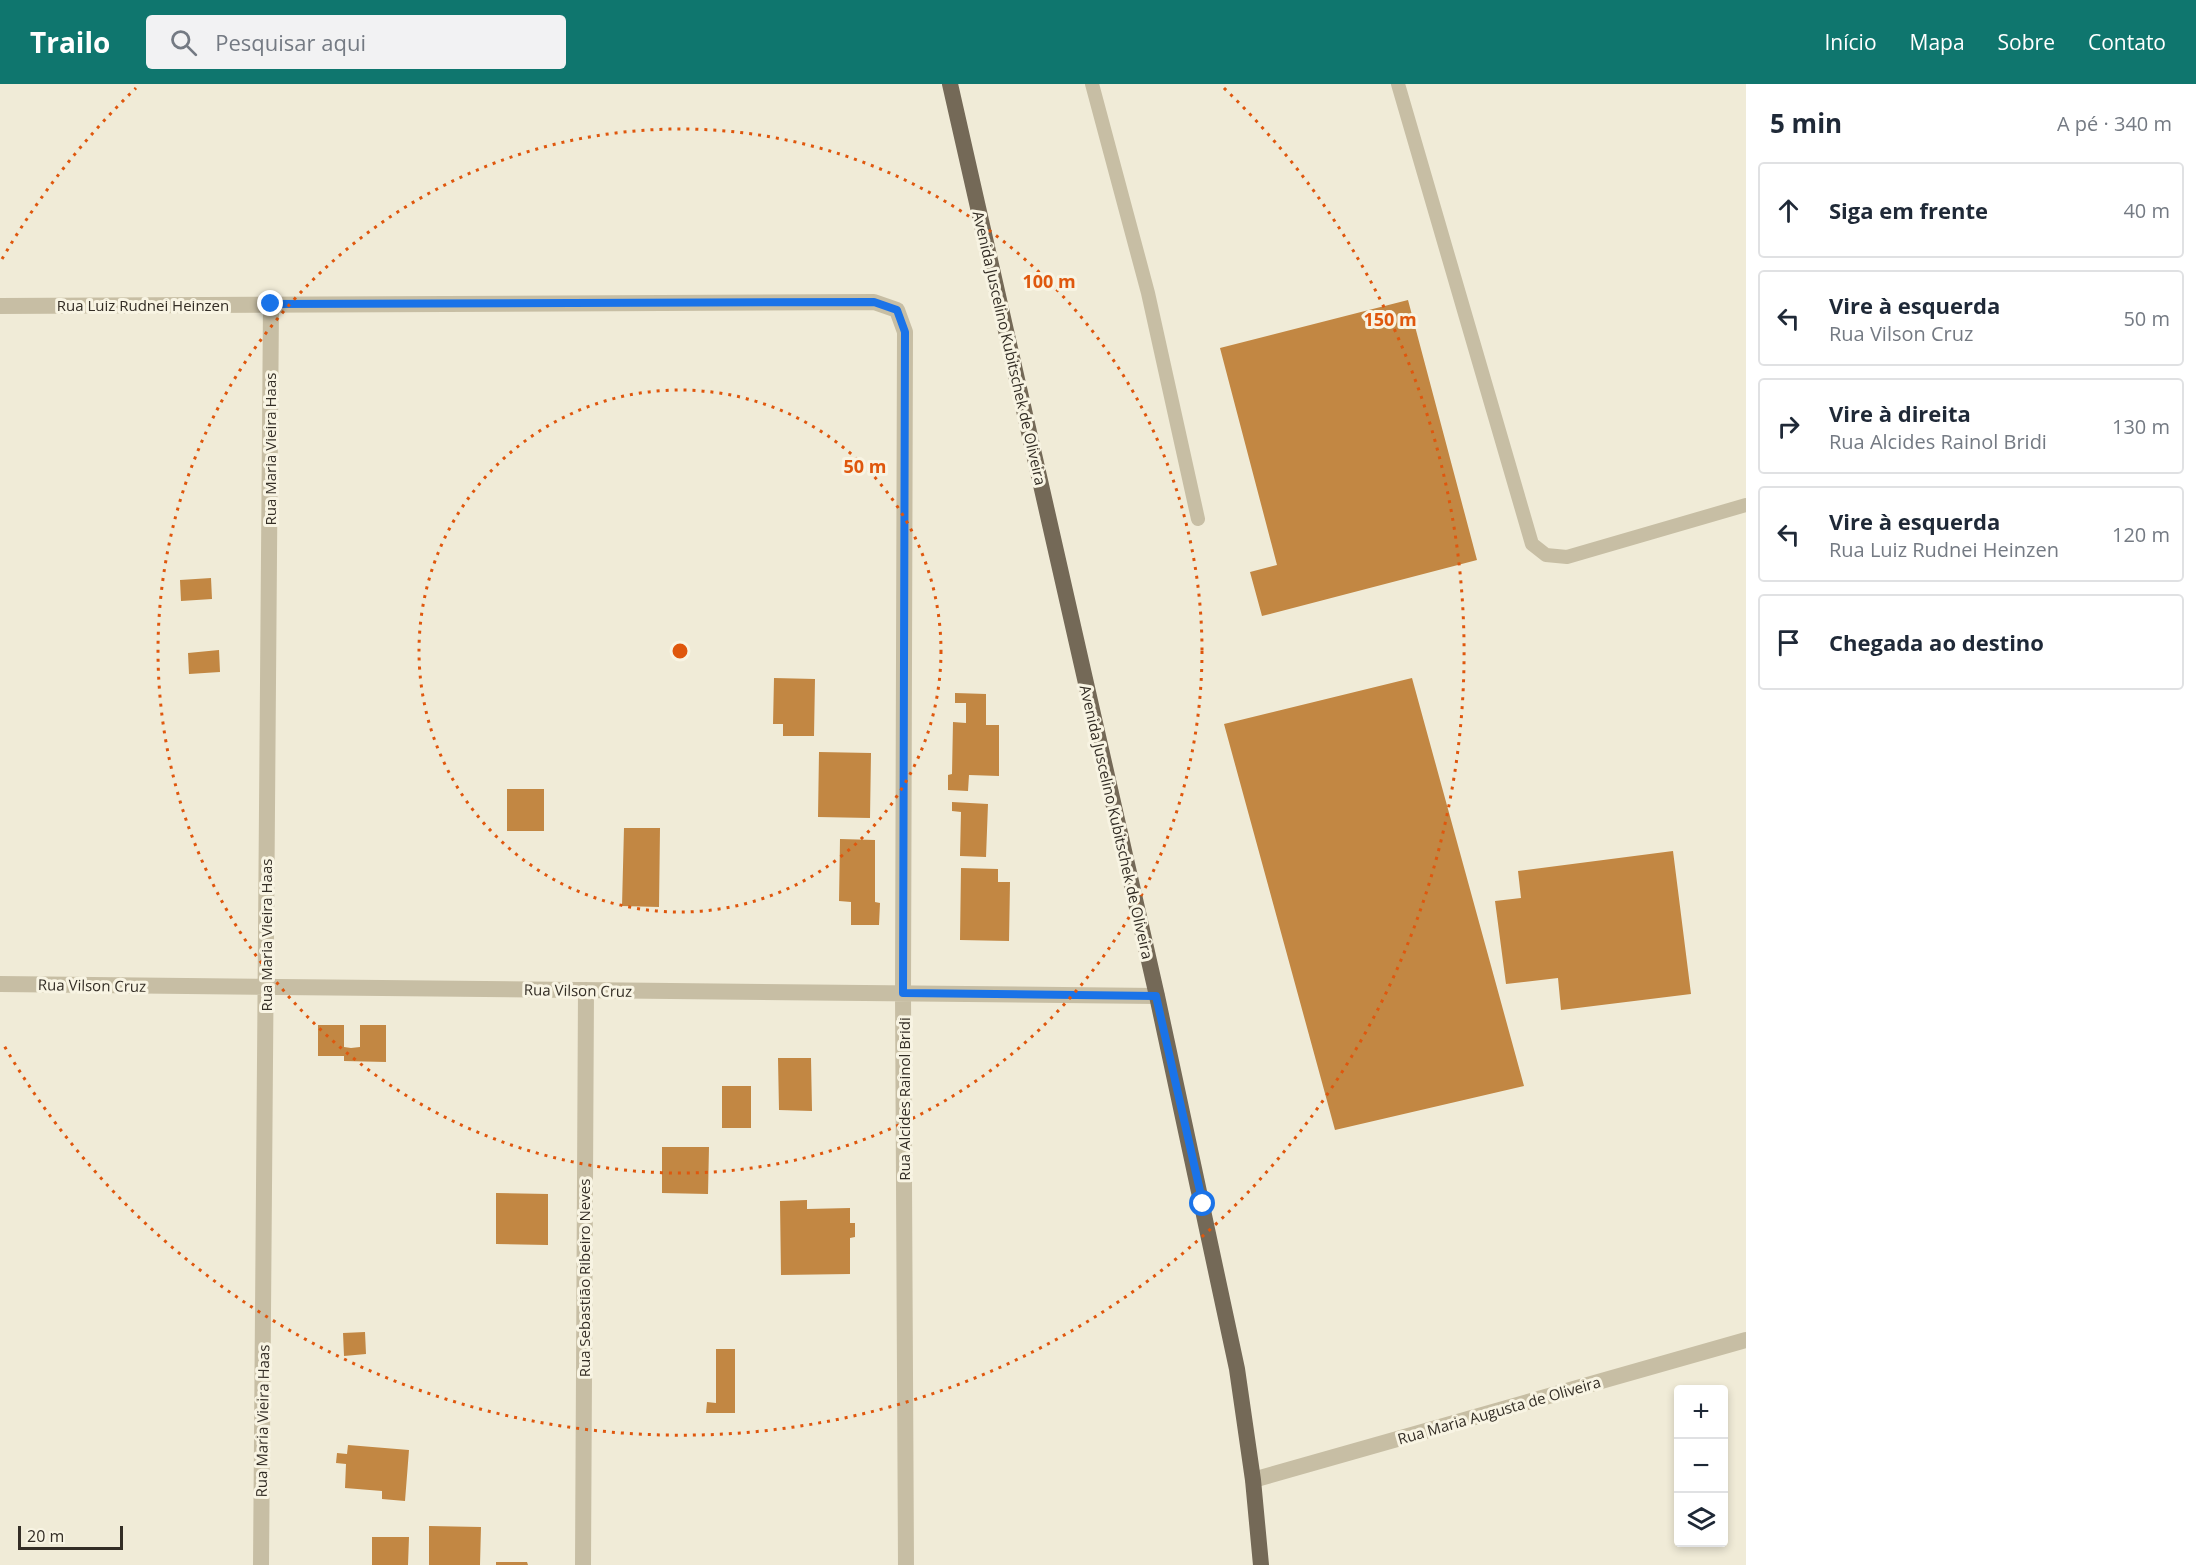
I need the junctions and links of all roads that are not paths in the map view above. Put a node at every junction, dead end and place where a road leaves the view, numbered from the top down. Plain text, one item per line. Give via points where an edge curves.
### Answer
1 (950, 84) edge
2 (1092, 84) edge
3 (1398, 84) edge
4 (271, 304) junction
5 (0, 306) edge
6 (897, 310) joint
7 (1746, 505) edge
8 (1198, 519) dead end
9 (0, 984) edge
10 (266, 986) junction
11 (586, 990) junction
12 (903, 993) junction
13 (1156, 996) junction
14 (1746, 1340) edge
15 (1253, 1480) junction
16 (261, 1565) edge
17 (583, 1565) edge
18 (906, 1565) edge
19 (1261, 1565) edge

1 - 13 main road, Avenida Juscelino Kubitschek de Oliveira
2 - 8 lane via 1148,293
3 - 7 lane via 1532,544 1546,555 1567,557
4 - 5 street, Rua Luiz Rudnei Heinzen
4 - 6 street, Rua Luiz Rudnei Heinzen via 874,302
4 - 10 street, Rua Maria Vieira Haas
6 - 12 street, Rua Alcides Rainol Bridi via 905,332
9 - 10 street, Rua Vilson Cruz
10 - 11 street, Rua Vilson Cruz
10 - 16 street, Rua Maria Vieira Haas
11 - 12 street, Rua Vilson Cruz
11 - 17 street, Rua Sebastião Ribeiro Neves
12 - 13 street, Rua Vilson Cruz
12 - 18 street, Rua Alcides Rainol Bridi
13 - 15 main road, Avenida Juscelino Kubitschek de Oliveira via 1237,1369
14 - 15 street, Rua Maria Augusta de Oliveira
15 - 19 main road, Avenida Juscelino Kubitschek de Oliveira

